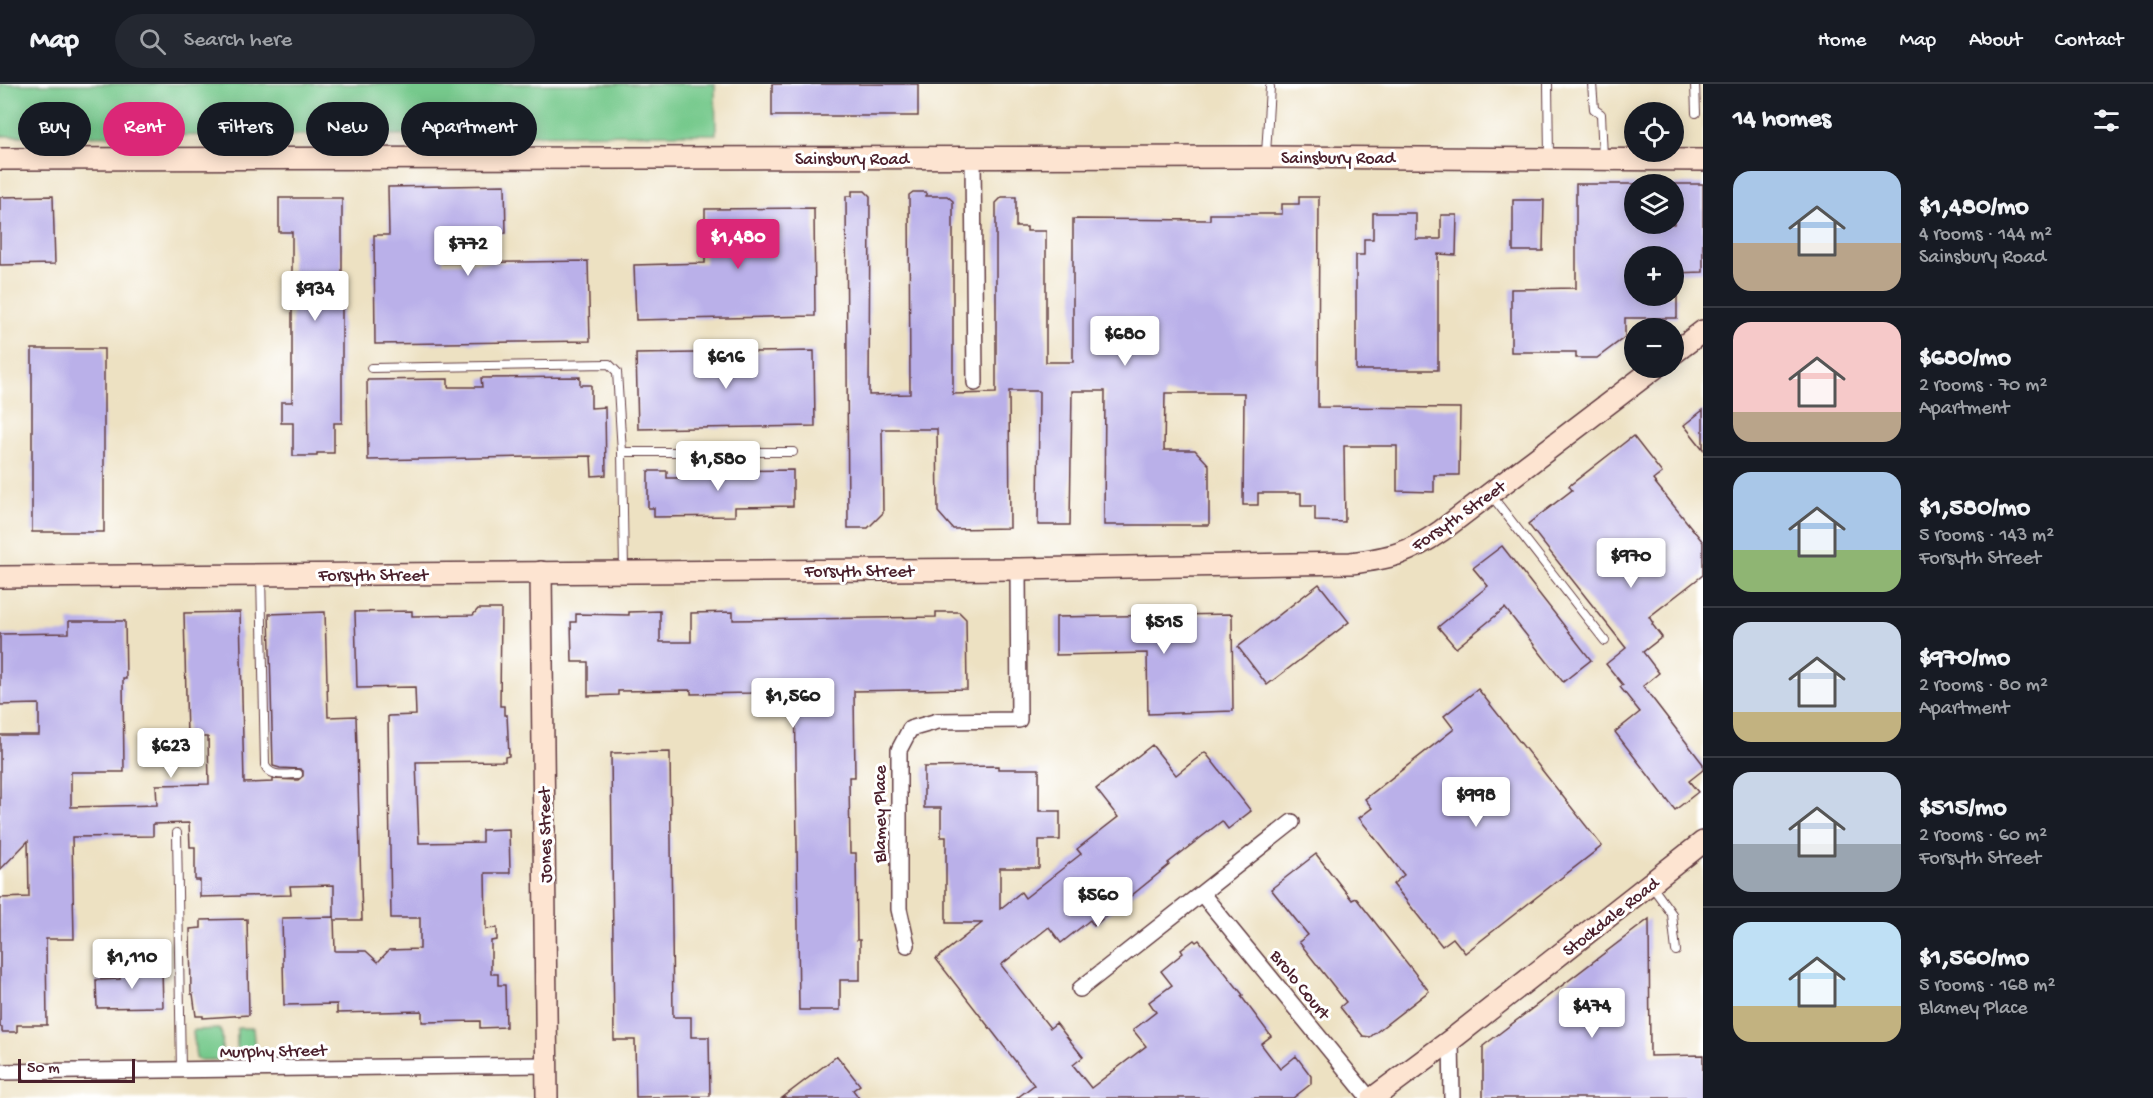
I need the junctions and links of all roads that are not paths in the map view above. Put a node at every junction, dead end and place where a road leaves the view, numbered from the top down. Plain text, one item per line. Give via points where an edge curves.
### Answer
1 (1548, 84) edge
2 (1592, 84) edge
3 (1695, 84) edge
4 (1270, 87) dead end
5 (1696, 112) dead end
6 (1266, 157) junction
7 (973, 158) junction
8 (0, 159) edge
9 (1549, 159) junction
10 (1603, 159) junction
11 (1703, 160) edge
12 (1703, 331) edge
13 (1684, 345) edge
14 (371, 368) dead end
15 (1642, 378) edge
16 (975, 383) dead end
17 (622, 453) junction
18 (793, 453) dead end
19 (1490, 494) junction
20 (1018, 569) junction
21 (541, 572) junction
22 (624, 572) junction
23 (261, 574) junction
24 (0, 577) edge
25 (1605, 641) dead end
26 (298, 774) dead end
27 (1292, 822) dead end
28 (177, 833) dead end
29 (1703, 842) edge
30 (1650, 884) junction
31 (1202, 894) junction
32 (907, 945) dead end
33 (1676, 951) dead end
34 (1080, 989) dead end
35 (1451, 1040) junction
36 (547, 1065) junction
37 (182, 1071) junction
38 (0, 1072) edge
39 (547, 1098) edge
40 (1371, 1098) edge
41 (1452, 1098) edge

1 - 9 lane
2 - 10 lane via 1594,109 1601,114
3 - 5 lane
4 - 6 lane
6 - 7 street, Sainsbury Road
6 - 9 street, Sainsbury Road
7 - 8 street, Sainsbury Road
7 - 16 street
9 - 10 street, Sainsbury Road
10 - 11 street, Sainsbury Road
12 - 13 street
14 - 17 lane via 609,364 616,372
15 - 19 street, Forsyth Street
17 - 18 lane
17 - 22 lane
19 - 20 street, Forsyth Street via 1421,545 1383,559 1351,563
19 - 25 lane
20 - 22 street, Forsyth Street
20 - 32 street, Blamey Place via 1019,720 938,721 910,729 898,750 898,909
21 - 22 street, Forsyth Street
21 - 23 street, Forsyth Street
21 - 36 street, Jones Street
23 - 24 street, Forsyth Street
23 - 26 lane via 265,765 273,773
27 - 31 street
28 - 37 lane
29 - 30 street, Stockdale Road
30 - 33 lane via 1672,914
30 - 35 street, Stockdale Road
31 - 34 street
31 - 40 street, Brolo Court
35 - 40 street, Stockdale Road
35 - 41 street
36 - 37 street, Murphy Street
36 - 39 street, Jones Street
37 - 38 street, Murphy Street

